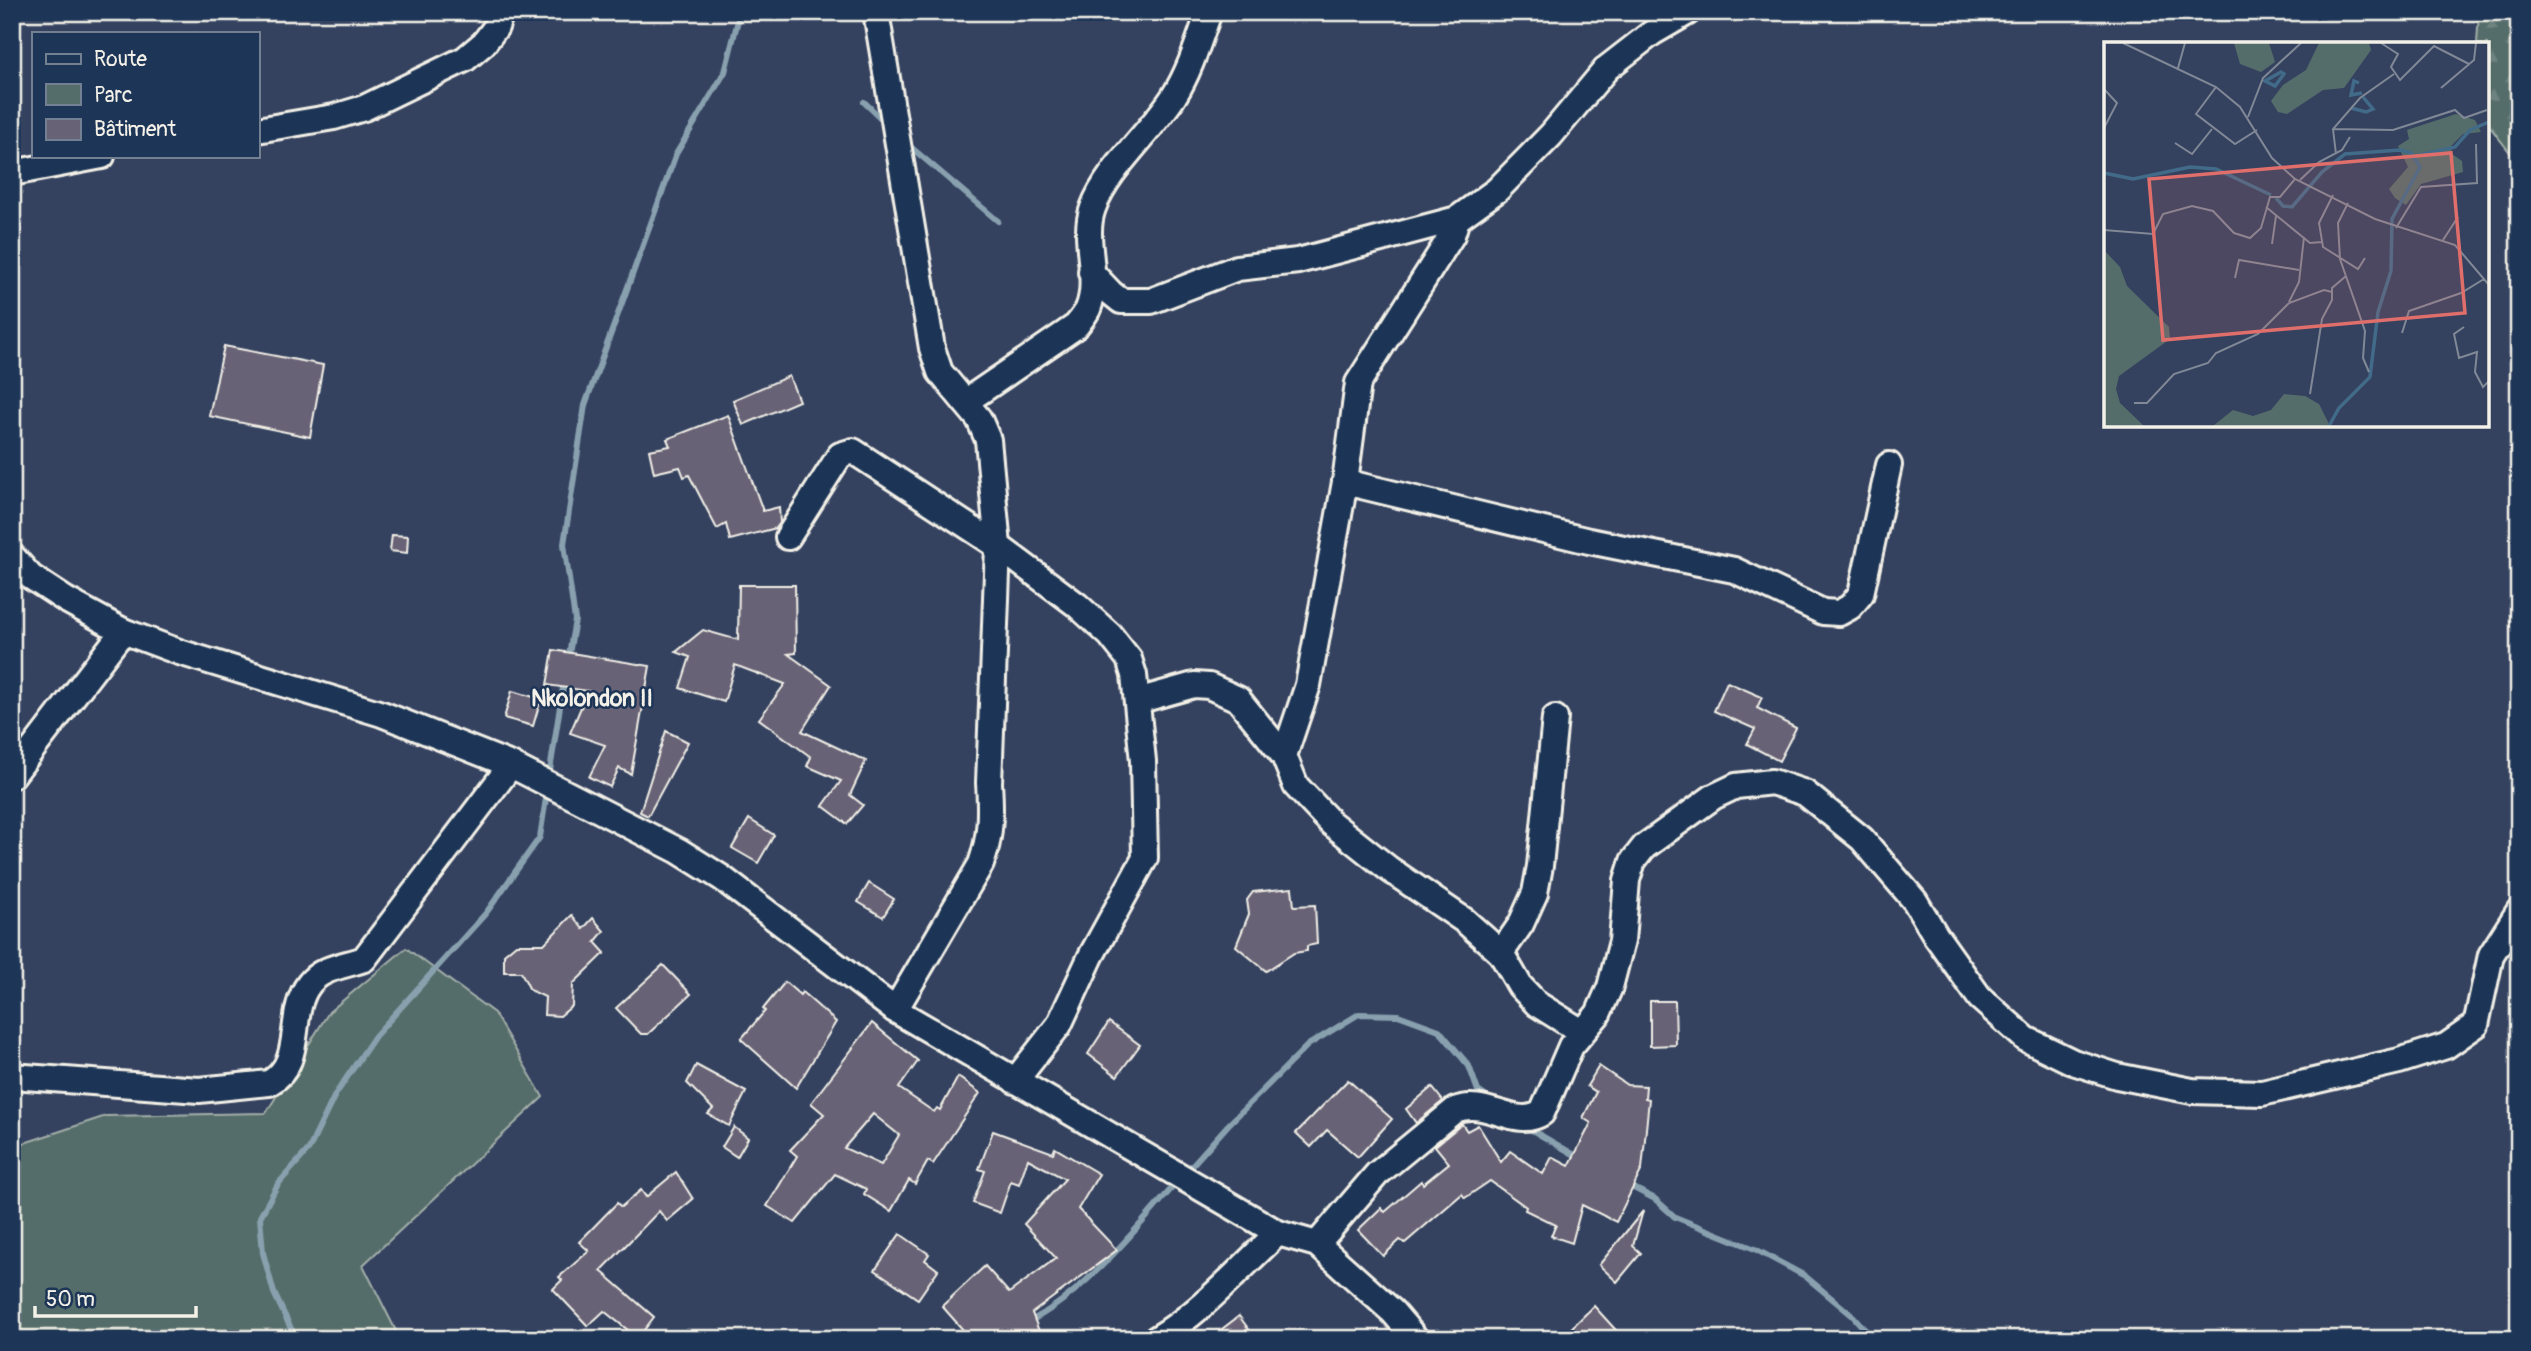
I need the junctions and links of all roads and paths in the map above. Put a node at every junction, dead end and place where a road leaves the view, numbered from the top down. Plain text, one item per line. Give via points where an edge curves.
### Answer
1 (501, 12) edge
2 (876, 12) edge
3 (1209, 12) edge
4 (1688, 12) edge
5 (259, 130) edge
6 (91, 158) edge
7 (12, 173) edge
8 (1457, 219) junction
9 (1091, 272) junction
10 (965, 402) junction
11 (1889, 465) dead end
12 (1345, 482) junction
13 (788, 537) dead end
14 (998, 546) junction
15 (12, 556) edge
16 (123, 631) junction
17 (1137, 701) junction
18 (1555, 718) dead end
19 (1284, 756) junction
20 (510, 765) junction
21 (12, 776) edge
22 (2519, 911) edge
23 (1501, 953) junction
24 (895, 1010) junction
25 (1582, 1032) junction
26 (12, 1076) edge
27 (1015, 1081) junction
28 (1278, 1233) junction
29 (1317, 1244) junction
30 (1156, 1339) edge
31 (1416, 1339) edge

1 - 5 street via 484,43 464,59 364,108
2 - 10 street via 932,348 940,372
3 - 9 street via 1174,95 1092,210
4 - 8 street via 1607,68 1497,190
6 - 7 street
8 - 9 street via 1298,261 1237,268 1151,301 1121,301
8 - 12 street via 1452,235 1358,383
9 - 10 street via 1092,296 1076,326
10 - 14 street via 988,440
11 - 12 street via 1861,594 1839,613 1823,612 1734,570 1588,541
12 - 19 street via 1308,685
13 - 14 street via 840,455 853,451
14 - 17 street via 1110,635 1129,659
14 - 24 street via 988,845
15 - 16 street via 31,577 65,600
16 - 20 street via 382,714
16 - 21 street
17 - 19 street via 1194,685 1224,691 1238,699
17 - 27 street via 1145,858 1059,1025
18 - 23 street via 1535,893
19 - 23 street via 1296,786 1331,823 1465,921
20 - 24 street via 679,851 722,878
20 - 26 street via 363,959 331,968 309,984 301,999 289,1062 278,1078 269,1083 199,1090
22 - 25 street via 2491,955 2476,1026 2446,1046 2262,1093 2192,1091 2116,1076 2026,1039 1980,998 1915,901 1862,839 1805,793 1772,782 1735,786 1644,847 1633,861 1622,942 1610,987 1598,1014
23 - 25 street via 1536,1004
24 - 27 street
25 - 29 street via 1571,1046 1542,1113 1521,1118 1476,1106 1455,1110 1377,1174
27 - 28 street
28 - 29 street
28 - 30 street via 1174,1328
29 - 31 street via 1393,1312

